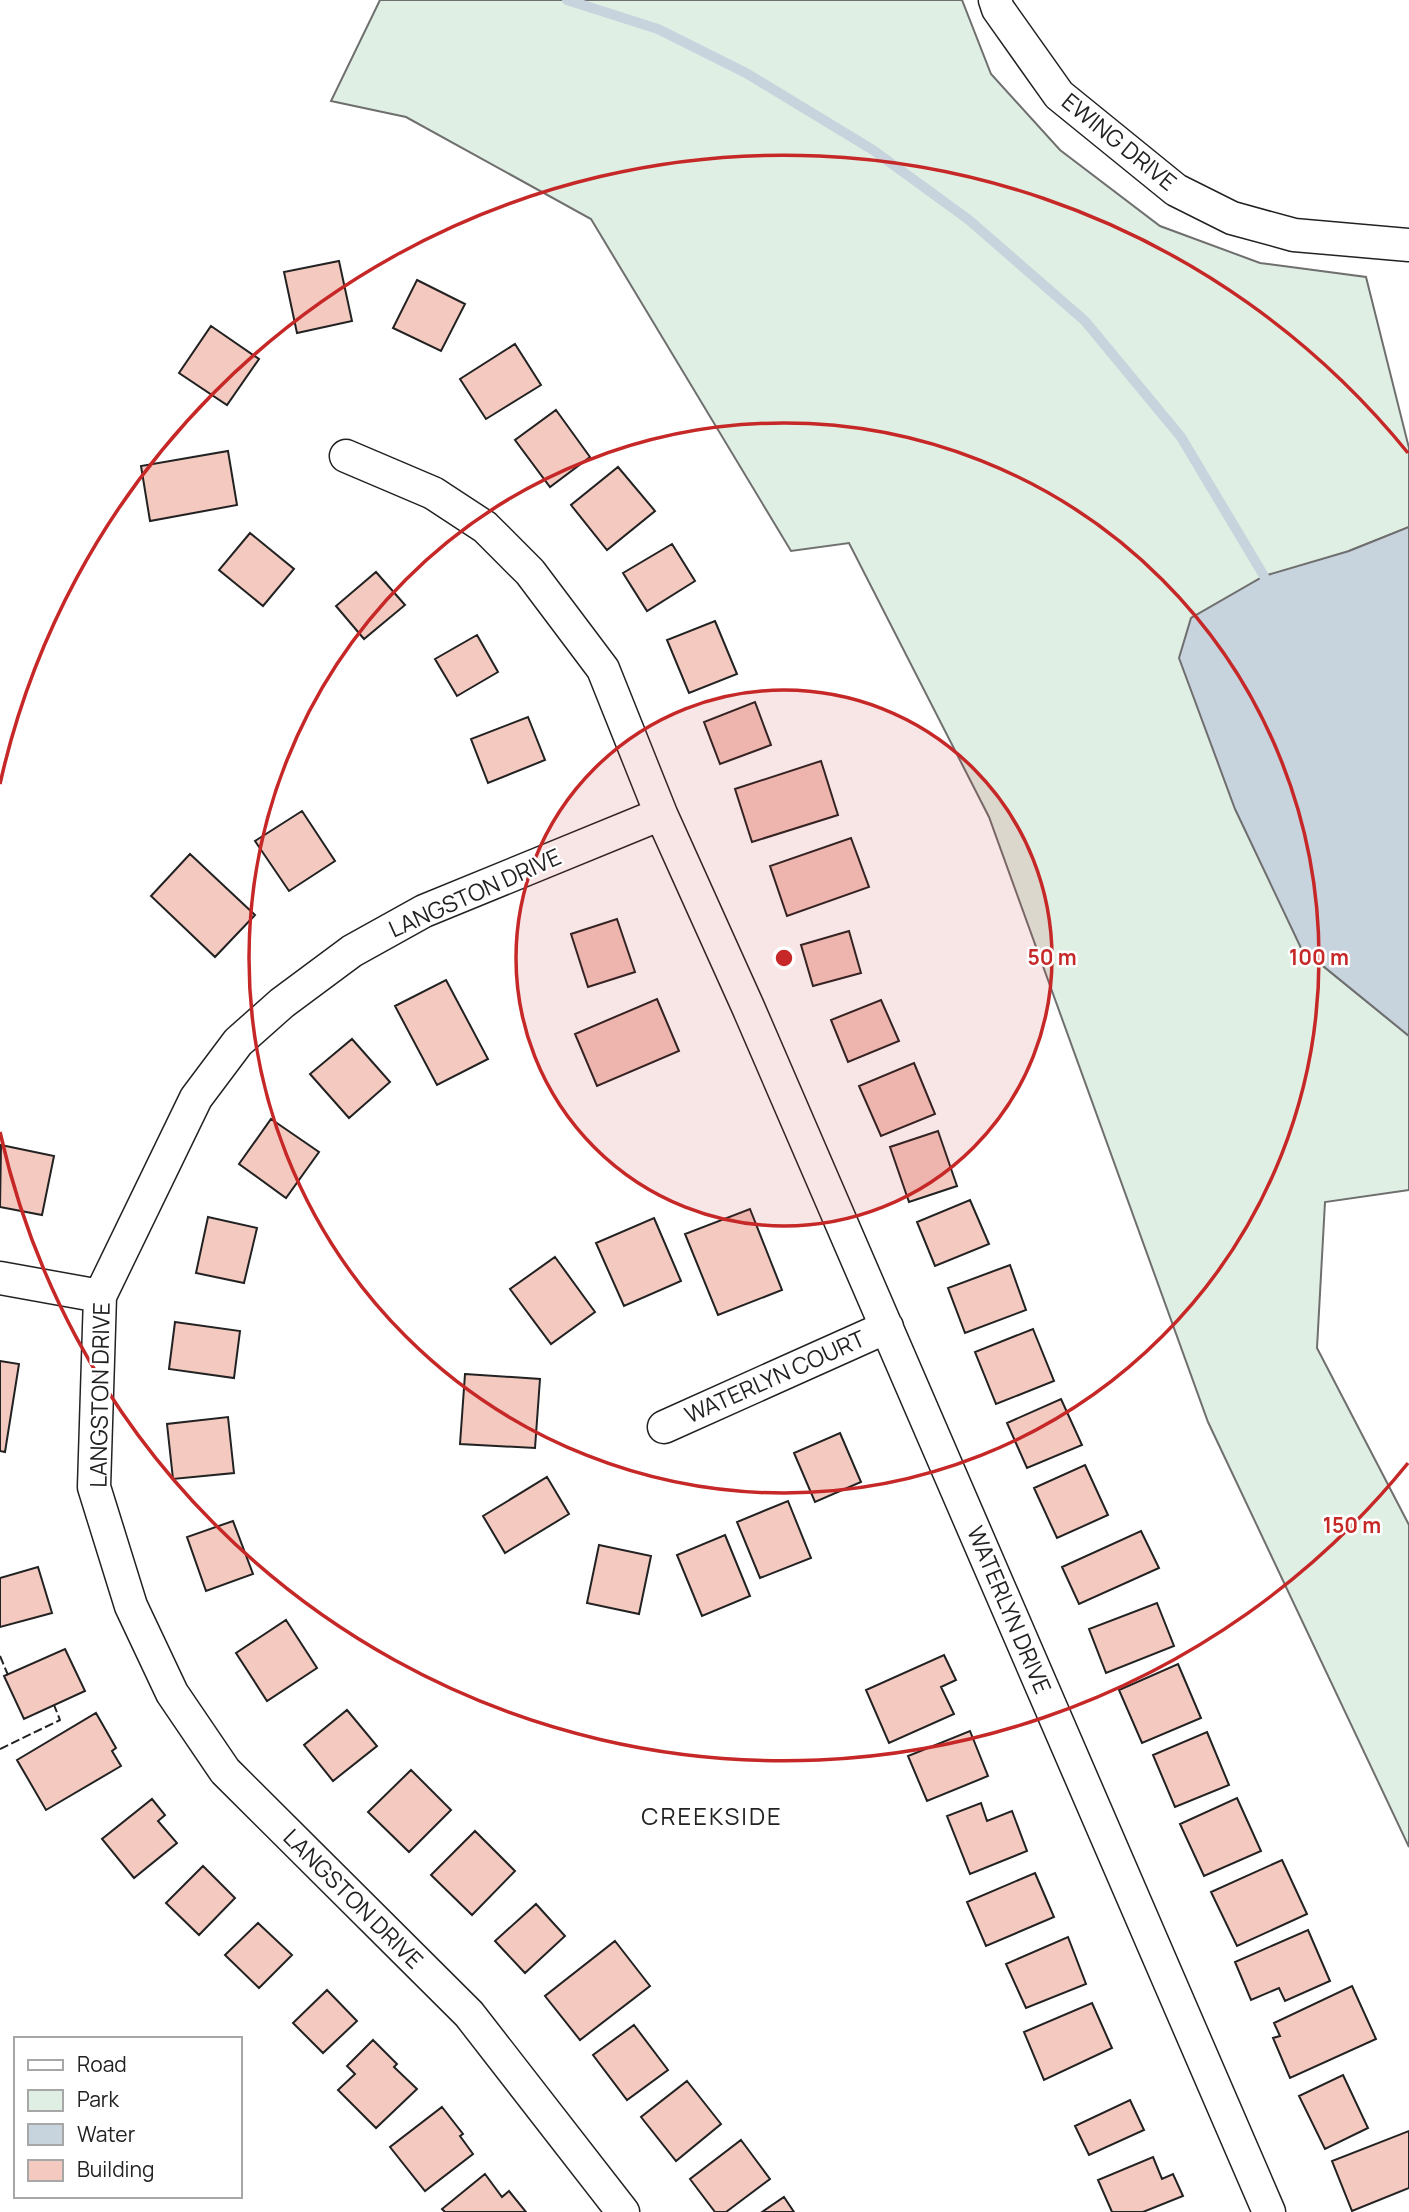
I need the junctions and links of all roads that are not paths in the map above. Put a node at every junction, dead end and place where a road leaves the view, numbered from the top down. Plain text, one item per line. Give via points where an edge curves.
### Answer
1 (995, 0) edge
2 (1409, 245) edge
3 (346, 456) dead end
4 (661, 814) junction
5 (0, 1279) edge
6 (100, 1296) junction
7 (887, 1327) junction
8 (664, 1426) dead end
9 (623, 2212) edge
10 (1269, 2212) edge

1 - 2 street, EWING DRIVE via 1059,95 1176,191 1232,218 1294,235
3 - 4 street via 433,493 485,527 530,572 603,669
4 - 6 street, LANGSTON DRIVE via 424,911 352,951 282,1003 238,1042 196,1098
4 - 7 street, WATERLYN DRIVE
5 - 6 street
6 - 9 street, LANGSTON DRIVE via 94,1488 131,1606 173,1693 225,1771 469,2014
7 - 8 street, WATERLYN COURT
7 - 10 street, WATERLYN DRIVE

